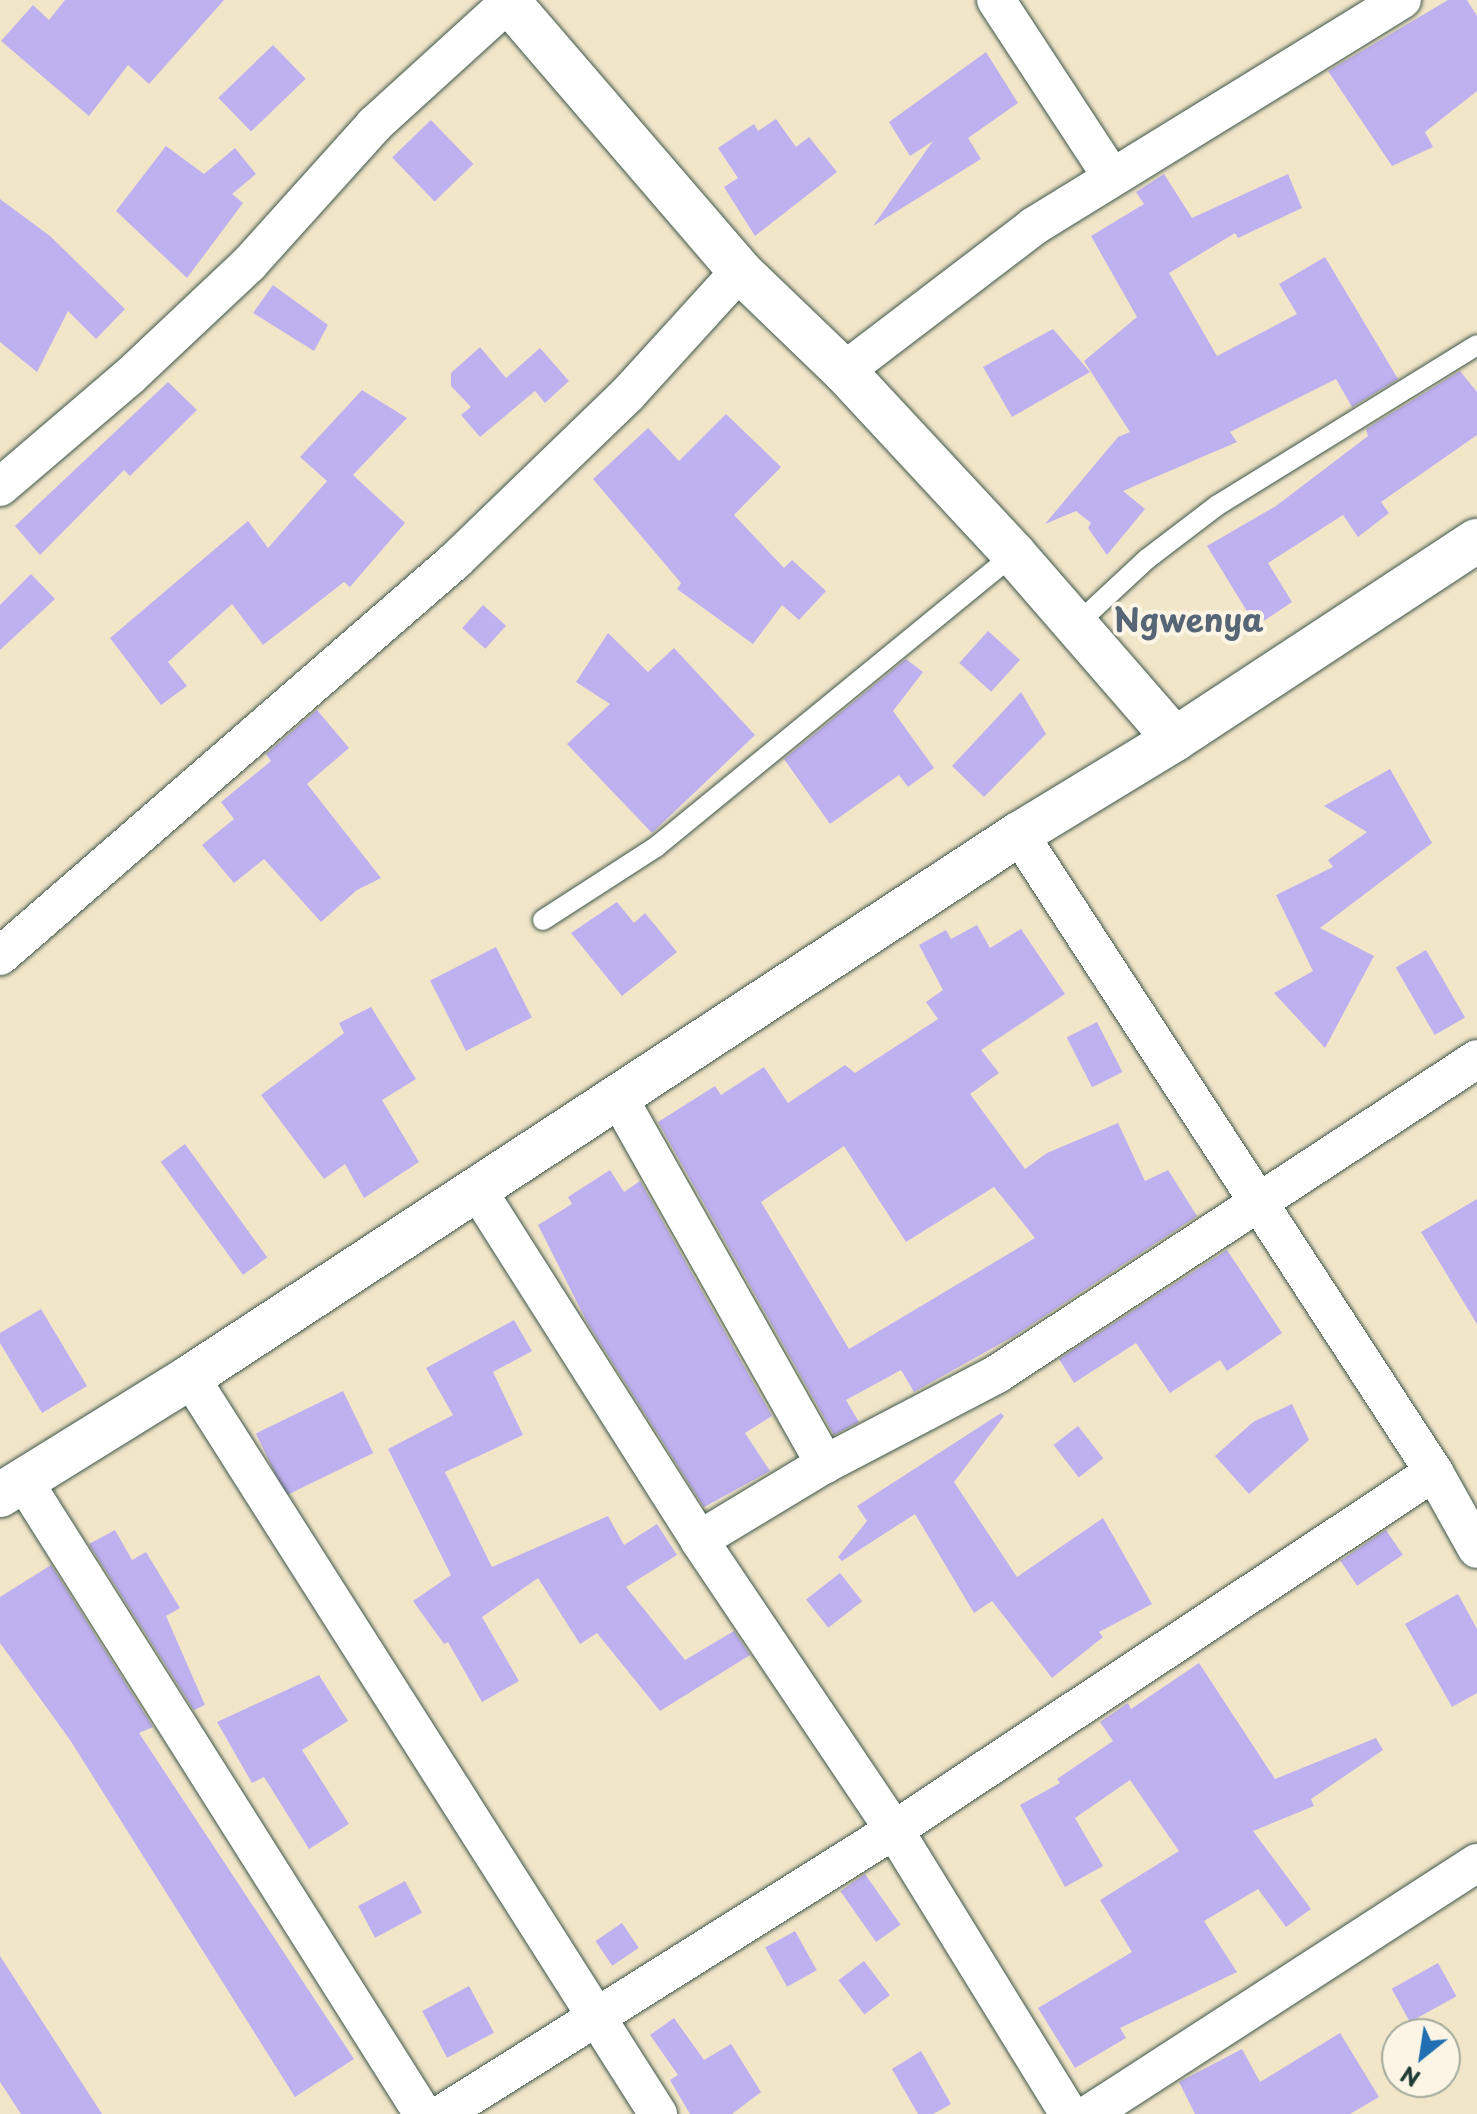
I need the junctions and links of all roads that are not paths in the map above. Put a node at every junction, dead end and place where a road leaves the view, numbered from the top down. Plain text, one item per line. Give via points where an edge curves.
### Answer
1 (996, 0) edge
2 (508, 1) edge
3 (1395, 2) edge
4 (1111, 176) junction
5 (740, 271) junction
6 (1477, 345) edge
7 (844, 371) junction
8 (0, 487) edge
9 (1477, 541) edge
10 (1014, 554) junction
11 (1077, 624) junction
12 (1175, 739) junction
13 (1019, 834) junction
14 (543, 920) dead end
15 (0, 956) edge
16 (1477, 1059) edge
17 (617, 1095) junction
18 (476, 1188) junction
19 (1259, 1198) junction
20 (190, 1377) junction
21 (825, 1464) junction
22 (1434, 1472) junction
23 (12, 1487) edge
24 (699, 1540) junction
25 (1477, 1549) edge
26 (894, 1830) junction
27 (1477, 1863) edge
28 (596, 2018) junction
29 (423, 2114) edge
30 (442, 2114) edge
31 (658, 2114) edge
32 (1069, 2114) edge
33 (1089, 2114) edge

1 - 4 street
2 - 5 street
2 - 8 street via 374,125 205,305
3 - 4 street
4 - 7 street via 1034,226
5 - 7 street
5 - 15 street via 627,395 456,560
6 - 11 lane via 1218,505 1147,559
7 - 10 street
9 - 12 street
10 - 11 street
10 - 14 lane via 656,847
11 - 12 street
12 - 13 street
13 - 17 street
13 - 19 street
16 - 19 street
17 - 18 street
17 - 21 street
18 - 20 street
18 - 24 street
19 - 21 street via 997,1374
19 - 22 street
20 - 23 street
20 - 28 street
21 - 24 street
22 - 25 street
22 - 26 street
23 - 29 street
24 - 26 street
26 - 28 street
26 - 32 street
27 - 33 street
28 - 30 street
28 - 31 street

